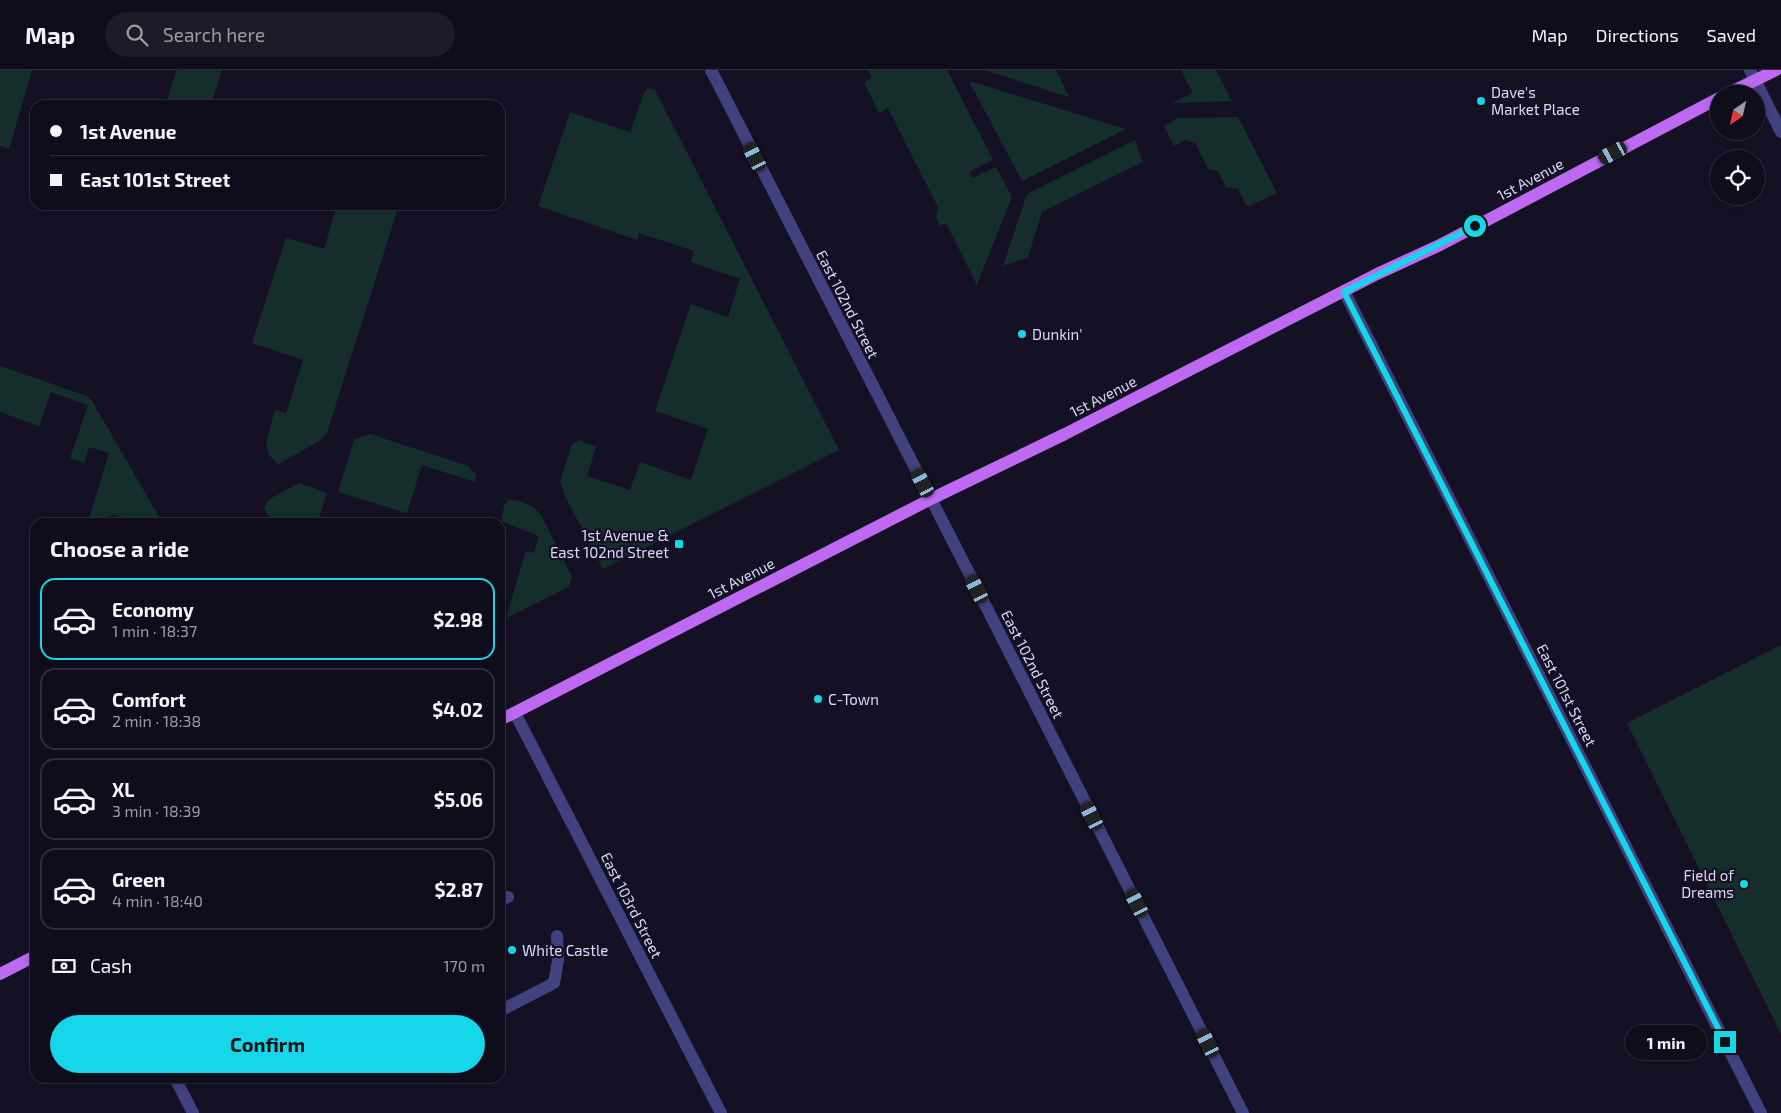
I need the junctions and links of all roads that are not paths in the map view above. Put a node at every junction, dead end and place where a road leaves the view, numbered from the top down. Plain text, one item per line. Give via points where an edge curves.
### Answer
1 (711, 70) edge
2 (1776, 70) edge
3 (1752, 75) edge
4 (1739, 85) edge
5 (1710, 103) edge
6 (1781, 132) edge
7 (1344, 292) junction
8 (931, 499) junction
9 (515, 713) junction
10 (505, 718) edge
11 (557, 936) dead end
12 (30, 959) edge
13 (0, 974) edge
14 (505, 1008) edge
15 (178, 1083) edge
16 (193, 1113) edge
17 (721, 1113) edge
18 (1243, 1113) edge
19 (1761, 1113) edge

1 - 8 street, East 102nd Street
2 - 3 main road
3 - 4 main road
3 - 6 street
5 - 7 main road, 1st Avenue
7 - 8 main road, 1st Avenue
7 - 19 street, East 101st Street
8 - 9 main road, 1st Avenue
8 - 18 street, East 102nd Street
9 - 10 main road, 1st Avenue
9 - 17 street, East 103rd Street
11 - 14 street via 558,960 554,983
12 - 13 main road
15 - 16 street

